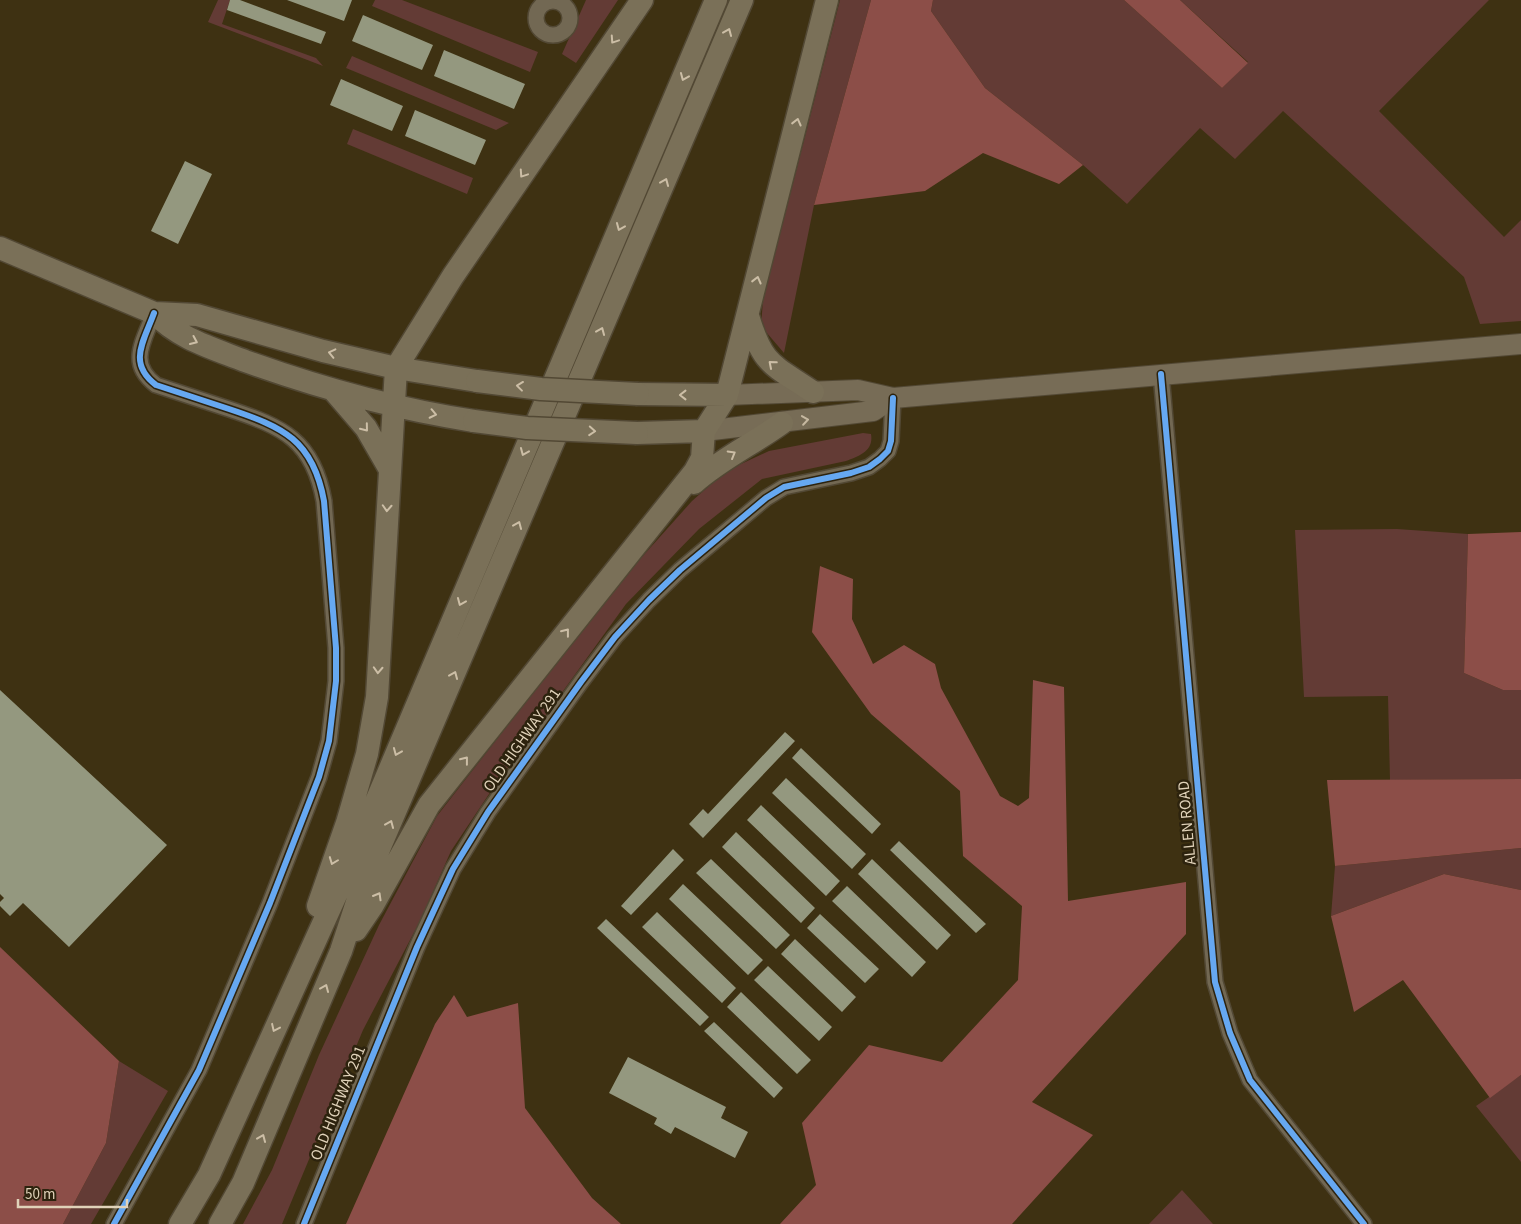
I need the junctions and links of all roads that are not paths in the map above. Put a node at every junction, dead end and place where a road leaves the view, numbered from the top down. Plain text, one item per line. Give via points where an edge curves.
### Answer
1 (642, 0) edge
2 (716, 0) edge
3 (742, 0) edge
4 (827, 0) edge
5 (0, 248) edge
6 (154, 313) junction
7 (748, 316) junction
8 (421, 326) junction
9 (1521, 344) edge
10 (366, 361) junction
11 (396, 368) junction
12 (1162, 374) junction
13 (335, 392) junction
14 (813, 392) junction
15 (727, 394) junction
16 (894, 398) junction
17 (393, 406) junction
18 (782, 424) junction
19 (704, 431) junction
20 (389, 469) junction
21 (666, 506) junction
22 (341, 951) junction
23 (291, 995) junction
24 (114, 1224) edge
25 (180, 1224) edge
26 (220, 1224) edge
27 (304, 1224) edge
28 (1364, 1224) edge

1 -> 8 highway
2 -> 23 highway
22 -> 3 highway via 360,896
7 -> 4 highway
5 - 6 highway
10 -> 6 highway via 197,315
6 -> 13 highway via 180,335 202,345
6 - 24 street via 140,350 140,366 146,377 156,384 263,420 299,444 312,463 324,500 336,681 329,741 319,777 270,903 199,1070
14 -> 7 highway via 770,364 758,345
7 - 15 highway
8 - 10 highway via 393,347
8 - 11 highway
9 - 12 main road
10 - 11 highway
15 -> 11 highway, bridge via 541,389
11 - 17 highway
12 - 16 main road
12 - 28 street, ALLEN ROAD via 1215,982 1230,1033 1250,1080
13 - 17 highway
13 -> 20 highway via 366,428
14 - 15 main road
14 - 16 main road via 858,390
15 - 19 highway
18 -> 16 main road via 874,412
16 - 27 street, OLD HIGHWAY 291 via 891,441 888,451 880,459 870,467 851,473 784,487 766,498 649,600 575,689 488,812 450,877 417,947
17 -> 19 highway, bridge via 527,428 637,433
17 - 20 highway
18 - 19 main road
21 -> 18 highway via 716,464
19 - 21 highway via 702,458
20 -> 23 highway via 377,697 367,754
22 -> 21 highway via 372,905 429,805
26 -> 22 highway via 243,1183
23 -> 25 highway via 208,1175

